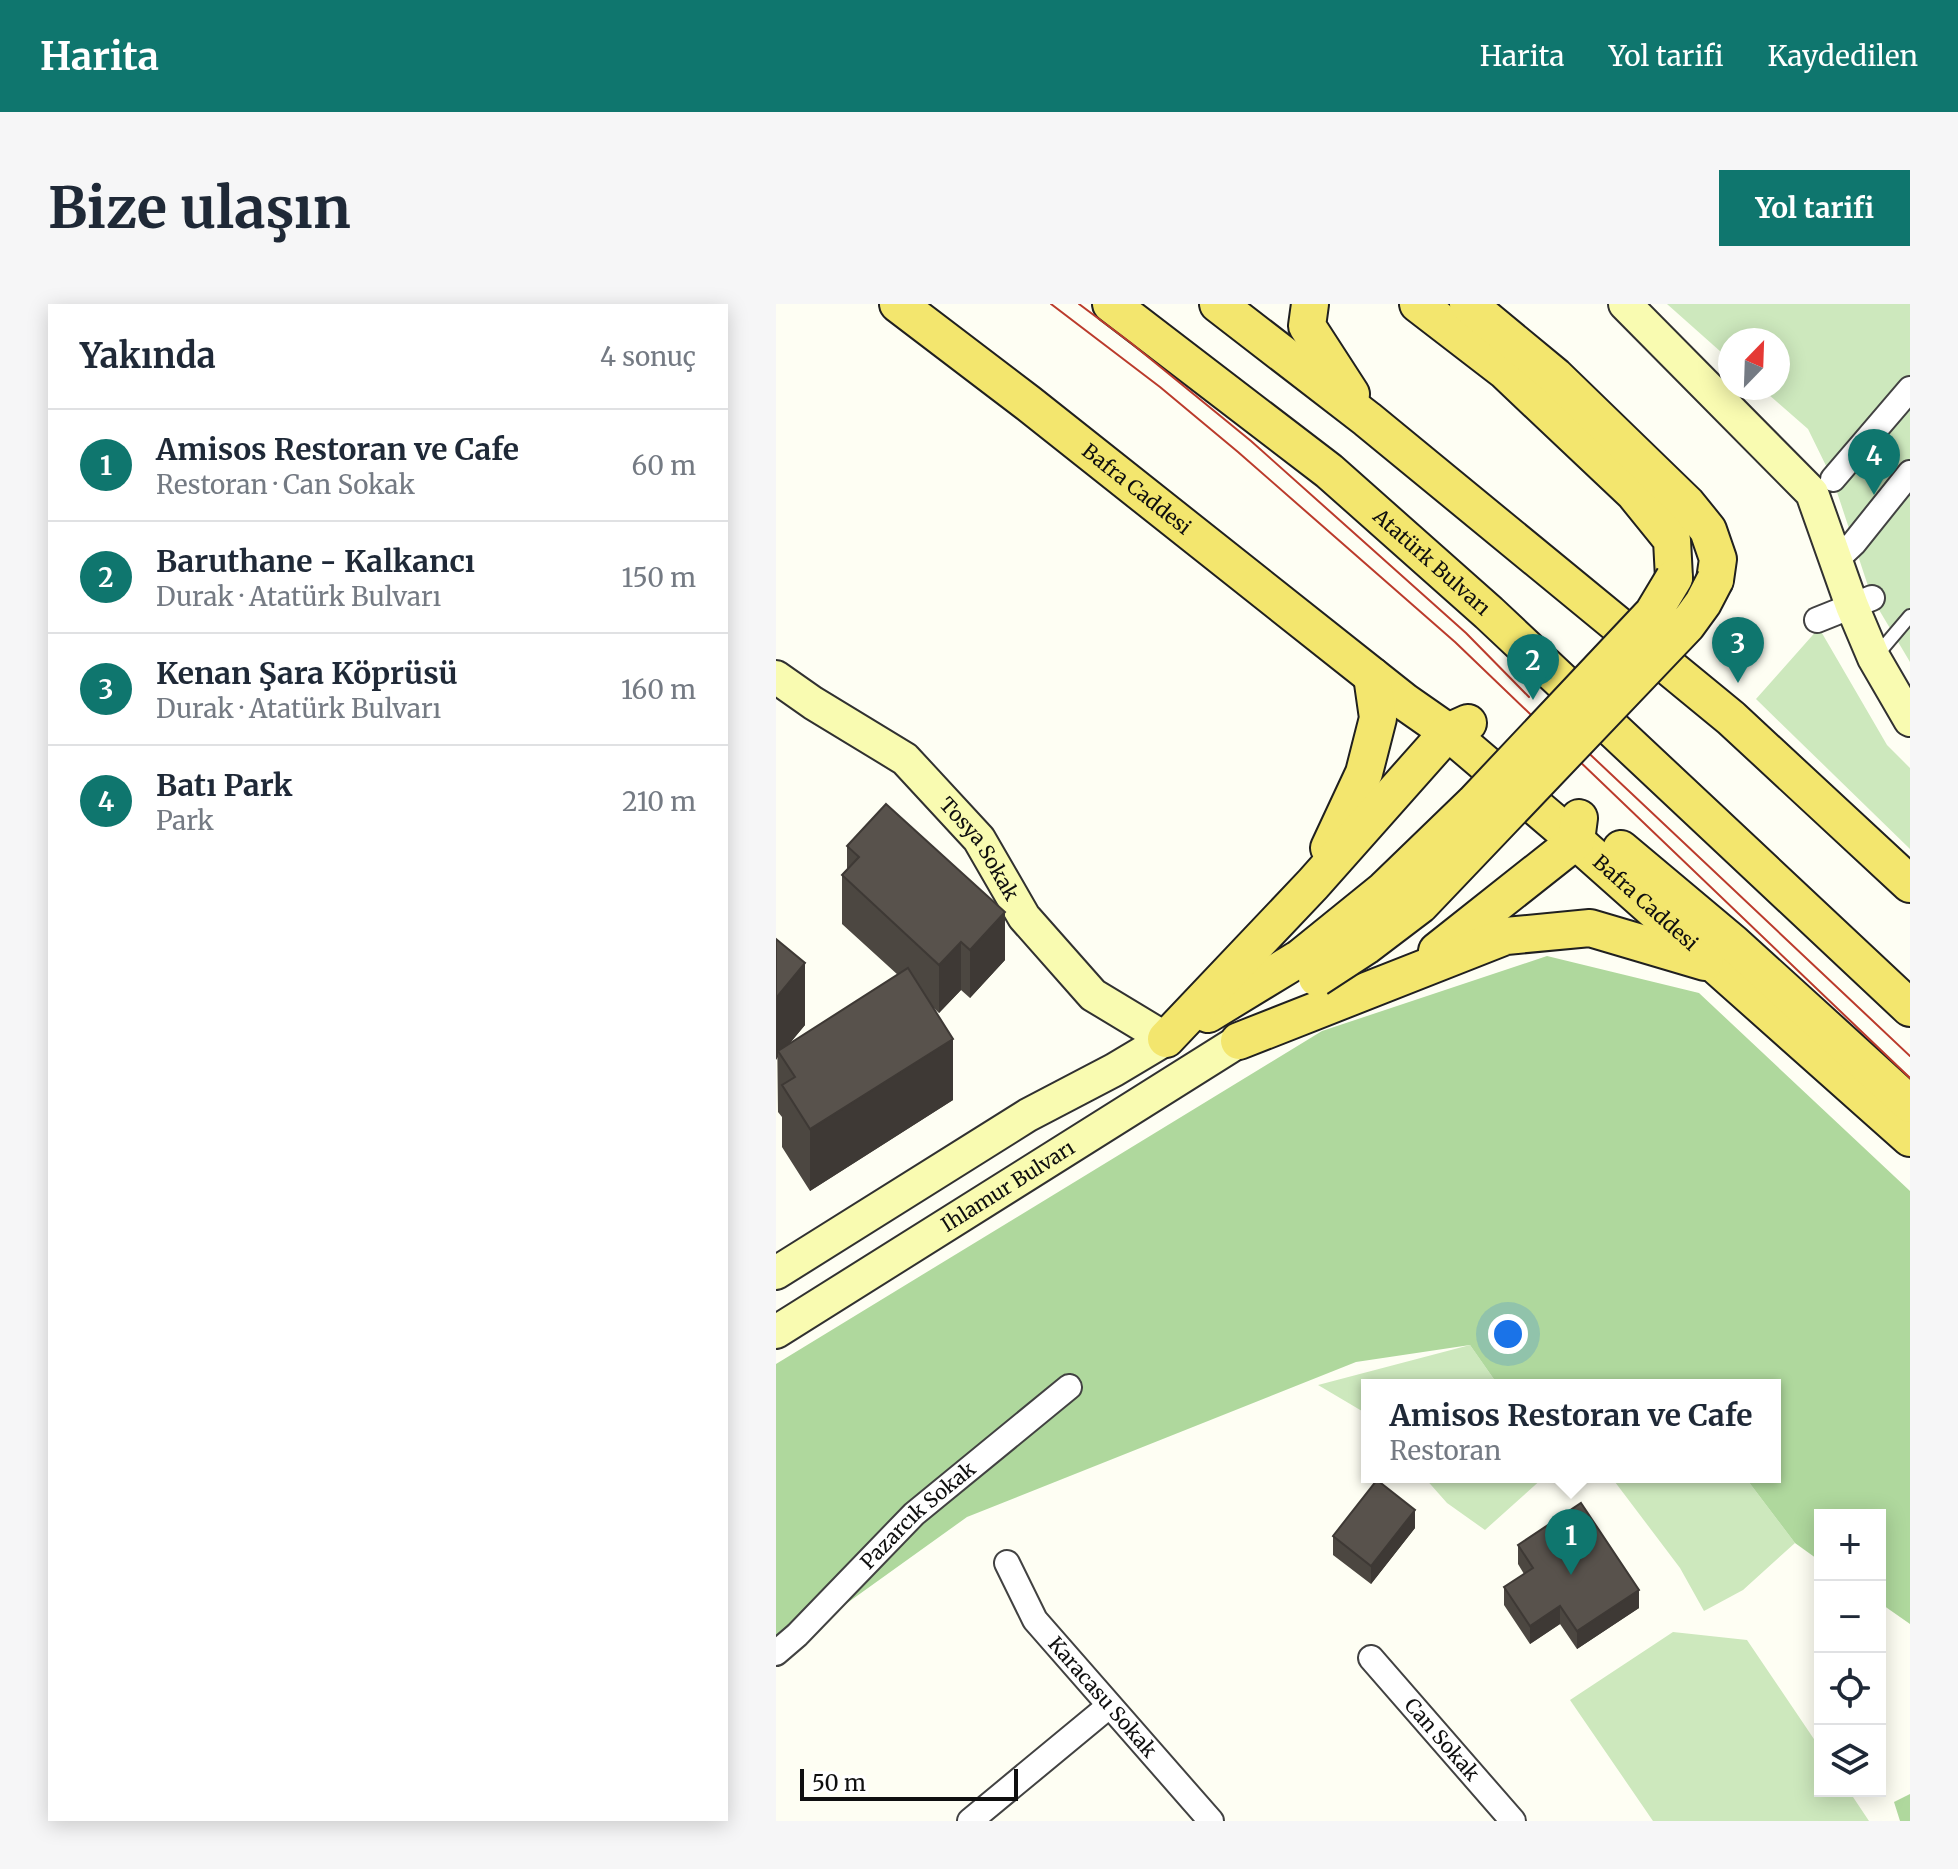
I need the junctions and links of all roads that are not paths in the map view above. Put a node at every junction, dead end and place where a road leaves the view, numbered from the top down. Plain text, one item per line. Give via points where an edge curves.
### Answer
1 (898, 304) edge
2 (1111, 304) edge
3 (1218, 304) edge
4 (1310, 304) edge
5 (1418, 304) edge
6 (1468, 304) edge
7 (1625, 304) edge
8 (1910, 389) edge
9 (1367, 419) junction
10 (1910, 473) edge
11 (1833, 479) dead end
12 (1835, 561) junction
13 (1862, 602) junction
14 (1910, 616) edge
15 (1817, 620) dead end
16 (1874, 658) junction
17 (1372, 676) junction
18 (776, 677) edge
19 (1910, 720) edge
20 (1458, 727) junction
21 (1578, 828) junction
22 (1313, 884) junction
23 (1910, 884) edge
24 (1716, 966) junction
25 (1308, 968) junction
26 (1407, 975) junction
27 (1910, 1008) edge
28 (1166, 1039) junction
29 (1239, 1041) junction
30 (1910, 1104) edge
31 (1910, 1138) edge
32 (776, 1273) edge
33 (776, 1332) edge
34 (1069, 1387) dead end
35 (1007, 1563) dead end
36 (776, 1653) edge
37 (1371, 1658) dead end
38 (1109, 1706) junction
39 (970, 1821) edge
40 (1211, 1821) edge
41 (1513, 1821) edge

1 - 17 main road, Bafra Caddesi
2 - 27 main road, Atatürk Bulvarı via 1341,481
3 - 9 main road
4 - 9 main road via 1307,326
5 - 25 main road, bridge via 1505,371 1634,493 1672,540 1674,578 1653,613 1474,803
6 - 25 main road, bridge via 1555,376 1687,504 1708,530 1718,559 1715,580 1687,625 1420,905 1366,946
7 - 12 main road via 1812,493
8 - 11 street
9 - 23 main road via 1731,718
10 - 12 street
12 - 13 main road
13 - 15 street
13 - 16 main road
14 - 16 lane
16 - 19 main road
17 - 20 main road, Bafra Caddesi
17 - 22 main road via 1378,718 1364,773
18 - 28 main road, Tosya Sokak via 905,759 979,839 1024,917 1093,995
20 - 21 main road, Bafra Caddesi
20 - 22 main road
21 - 24 main road, Bafra Caddesi
21 - 26 main road
21 - 30 main road, Bafra Caddesi via 1733,943
22 - 28 main road
24 - 26 main road via 1590,928 1506,936
24 - 31 main road, Bafra Caddesi
25 - 28 main road
25 - 29 main road
26 - 29 main road
28 - 32 main road via 1028,1115
29 - 33 main road, Ihlamur Bulvarı
34 - 36 street, Pazarcık Sokak via 914,1514
35 - 38 street, Karacasu Sokak via 1035,1620
37 - 41 street, Can Sokak
38 - 39 street
38 - 40 street, Karacasu Sokak

